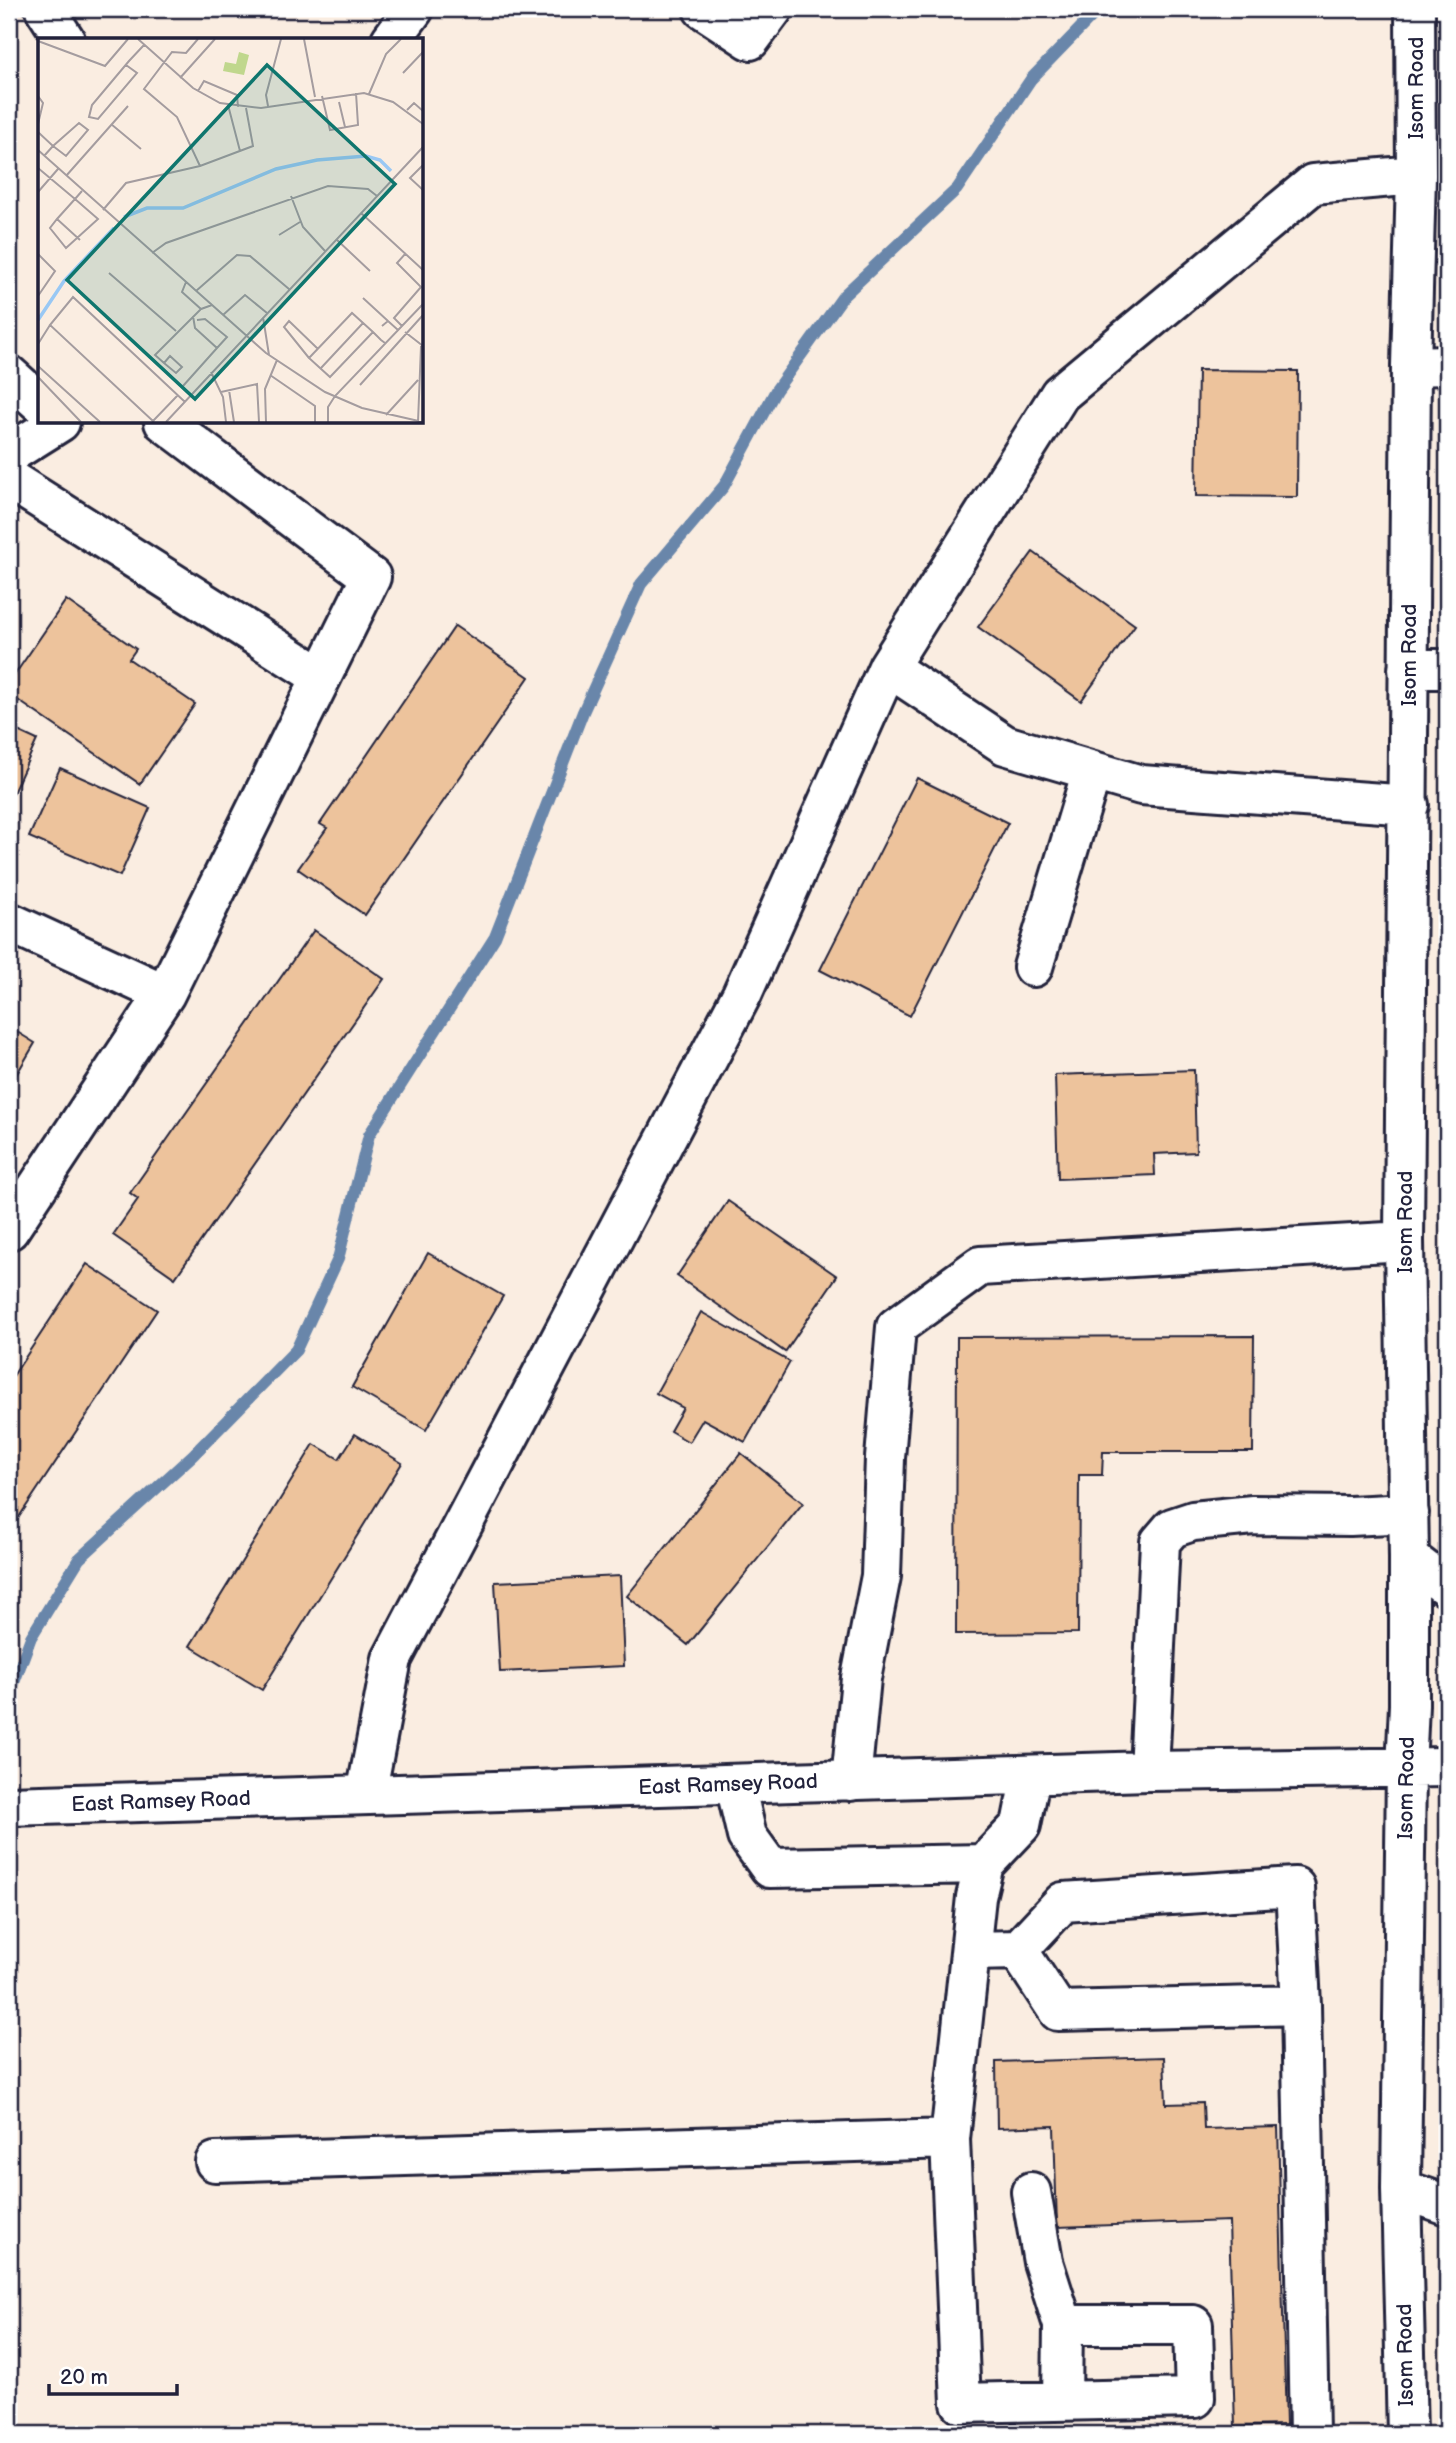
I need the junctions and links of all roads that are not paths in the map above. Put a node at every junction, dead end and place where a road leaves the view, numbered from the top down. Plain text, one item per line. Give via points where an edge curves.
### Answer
1 (46, 9) edge
2 (414, 9) edge
3 (703, 9) edge
4 (773, 9) edge
5 (1415, 9) edge
6 (64, 38) edge
7 (392, 38) edge
8 (1416, 175) junction
9 (1429, 365) edge
10 (9, 375) edge
11 (38, 401) edge
12 (57, 424) edge
13 (167, 424) edge
14 (9, 454) edge
15 (9, 479) edge
16 (888, 667) junction
17 (1408, 669) junction
18 (1447, 669) edge
19 (321, 677) junction
20 (1092, 771) junction
21 (1409, 805) junction
22 (9, 922) edge
23 (1033, 967) dead end
24 (165, 994) junction
25 (9, 1230) edge
26 (1404, 1241) junction
27 (1409, 1513) junction
28 (1409, 1558) junction
29 (1447, 1587) edge
30 (1447, 1767) edge
31 (1406, 1768) junction
32 (1149, 1771) junction
33 (1031, 1775) junction
34 (850, 1781) junction
35 (735, 1784) junction
36 (366, 1795) junction
37 (9, 1805) edge
38 (984, 1864) junction
39 (1018, 1950) junction
40 (971, 1951) junction
41 (1301, 2005) junction
42 (950, 2139) junction
43 (215, 2162) dead end
44 (1401, 2189) junction
45 (1031, 2192) dead end
46 (1447, 2205) edge
47 (1063, 2325) junction
48 (1062, 2401) junction
49 (1309, 2433) edge
50 (1407, 2434) edge

1 - 6 street
2 - 7 street
3 - 4 street via 751,40
5 - 8 street, Isom Road
8 - 9 street, Isom Road
8 - 16 street via 1313,184 1060,394
9 - 17 street, Isom Road
10 - 11 street
12 - 14 street
13 - 19 street via 371,577
15 - 19 street
16 - 20 street via 1005,745
16 - 36 street via 742,994 392,1659
17 - 18 street
17 - 21 street, Isom Road
19 - 24 street
20 - 21 street via 1141,785
20 - 23 street
21 - 26 street, Isom Road
22 - 24 street
24 - 25 street
26 - 27 street, Isom Road
26 - 34 street via 980,1266 896,1327 881,1576 861,1678
27 - 28 street, Isom Road
27 - 32 street via 1253,1515 1193,1521 1172,1528 1160,1542
28 - 29 street
28 - 31 street, Isom Road
30 - 31 street, East Ramsey Road
31 - 32 street, East Ramsey Road
31 - 44 street, Isom Road
32 - 33 street, East Ramsey Road
33 - 34 street, East Ramsey Road
33 - 38 street via 1021,1825
34 - 35 street, East Ramsey Road
35 - 36 street, East Ramsey Road
35 - 38 street via 747,1836 769,1868
36 - 37 street, East Ramsey Road
38 - 40 street
39 - 40 street
39 - 41 street via 1058,2011
39 - 41 street via 1063,1902 1295,1887
40 - 42 street
41 - 49 street
42 - 43 street
42 - 48 street via 961,2403
44 - 46 street
44 - 50 street, Isom Road
45 - 47 street via 1043,2262
47 - 48 street
47 - 48 street via 1193,2325 1195,2398

